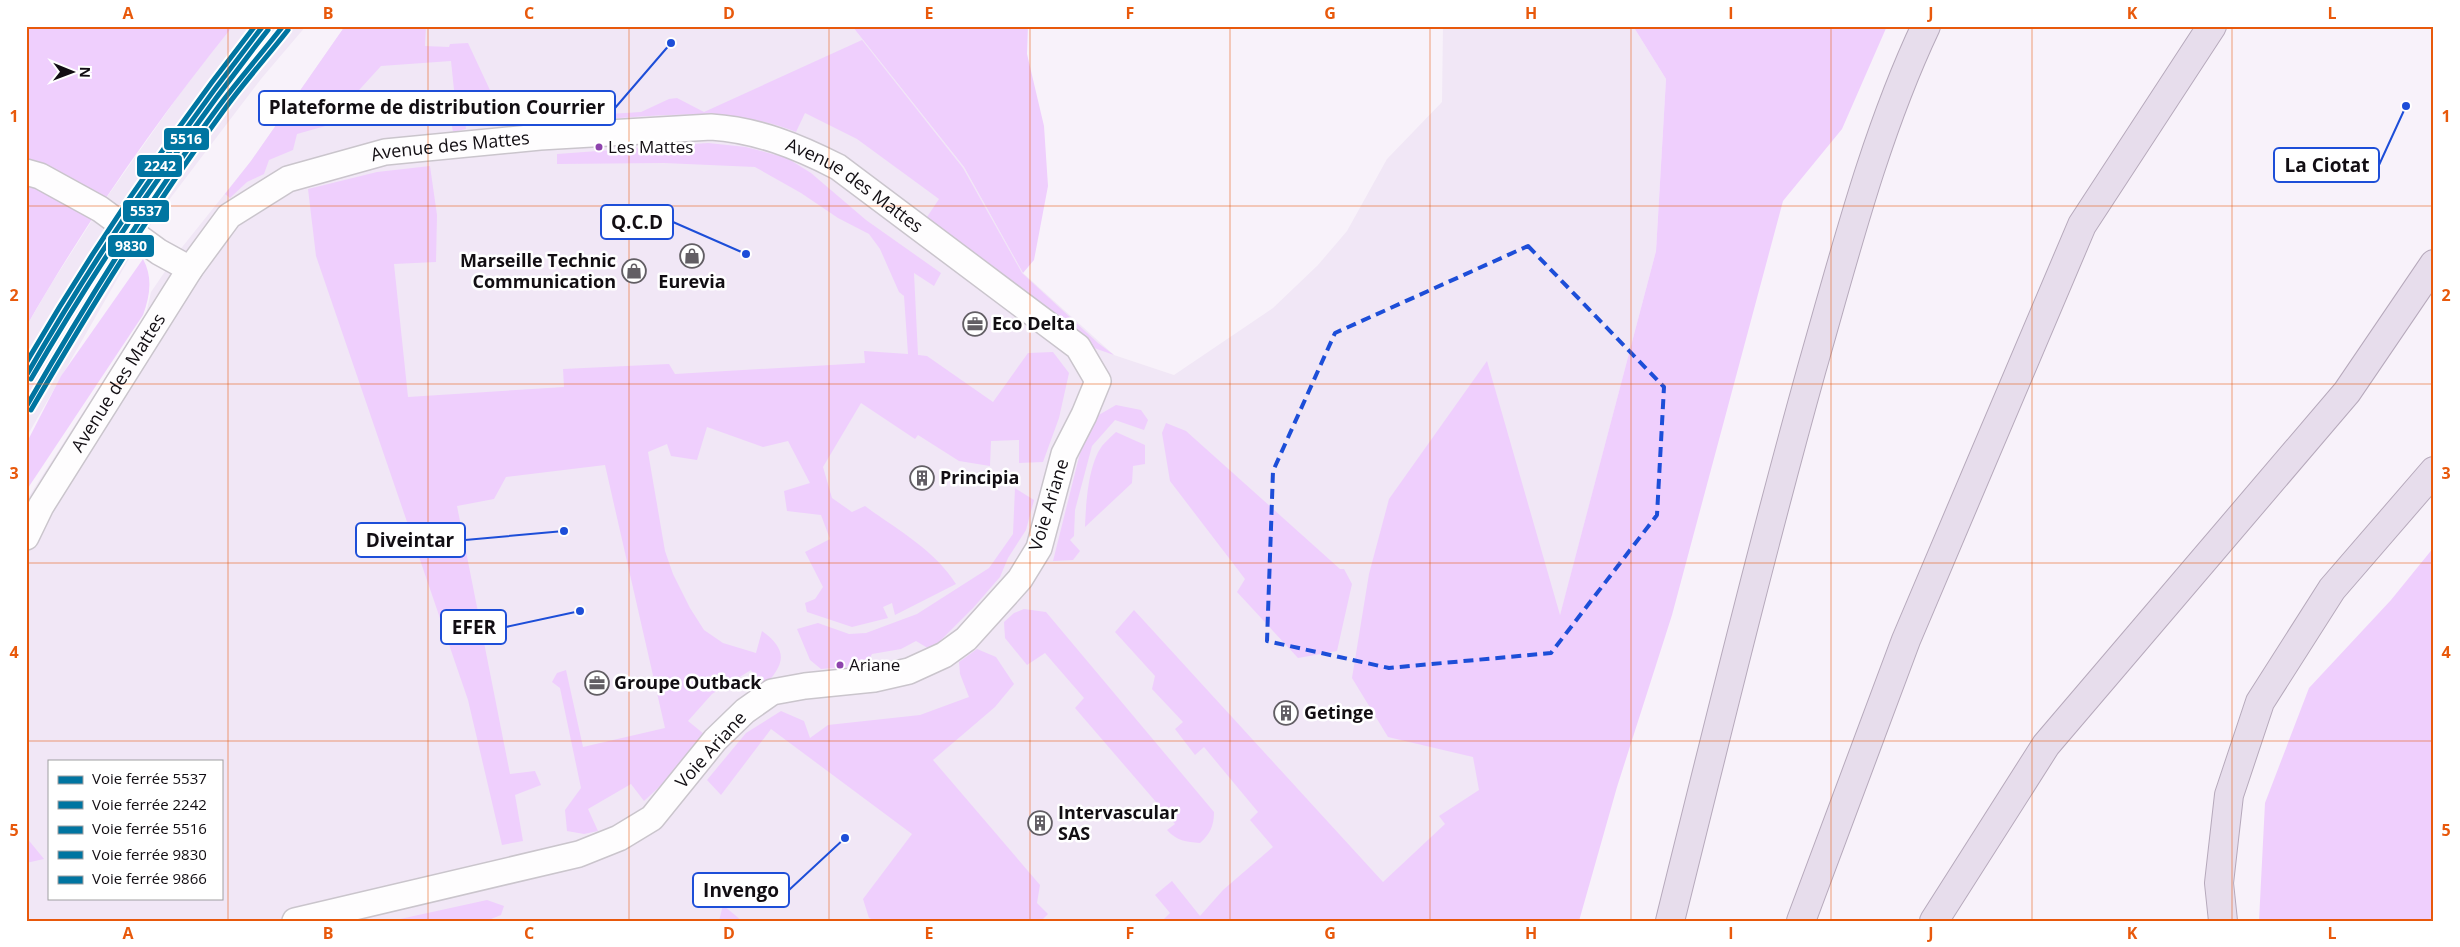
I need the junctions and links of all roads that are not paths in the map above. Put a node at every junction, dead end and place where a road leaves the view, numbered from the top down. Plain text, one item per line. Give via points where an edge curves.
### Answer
1 (1926, 26) edge
2 (2212, 26) edge
3 (26, 172) edge
4 (2434, 264) edge
5 (190, 269) junction
6 (1098, 381) joint
7 (2434, 472) edge
8 (26, 537) edge
9 (295, 921) edge
10 (1670, 921) edge
11 (1801, 921) edge
12 (1934, 921) edge
13 (2222, 921) edge

1 - 10 highway via 1909,63 1842,260 1773,510
2 - 11 highway via 2082,225 1906,640
3 - 5 street via 40,176 100,209 159,252
4 - 12 highway via 2347,392 2046,745
5 - 6 street, Avenue des Mattes via 229,216 288,179 385,152 540,137 711,127 739,129 798,146 838,167 1078,347
5 - 8 street, Avenue des Mattes via 41,506
6 - 9 street, Voie Ariane via 1064,454 1039,548 1020,579 992,612 966,639 944,655 909,671 874,679 772,692 745,711 715,740 652,818 611,842 579,854
7 - 13 highway via 2332,589 2260,702 2230,795 2219,882

